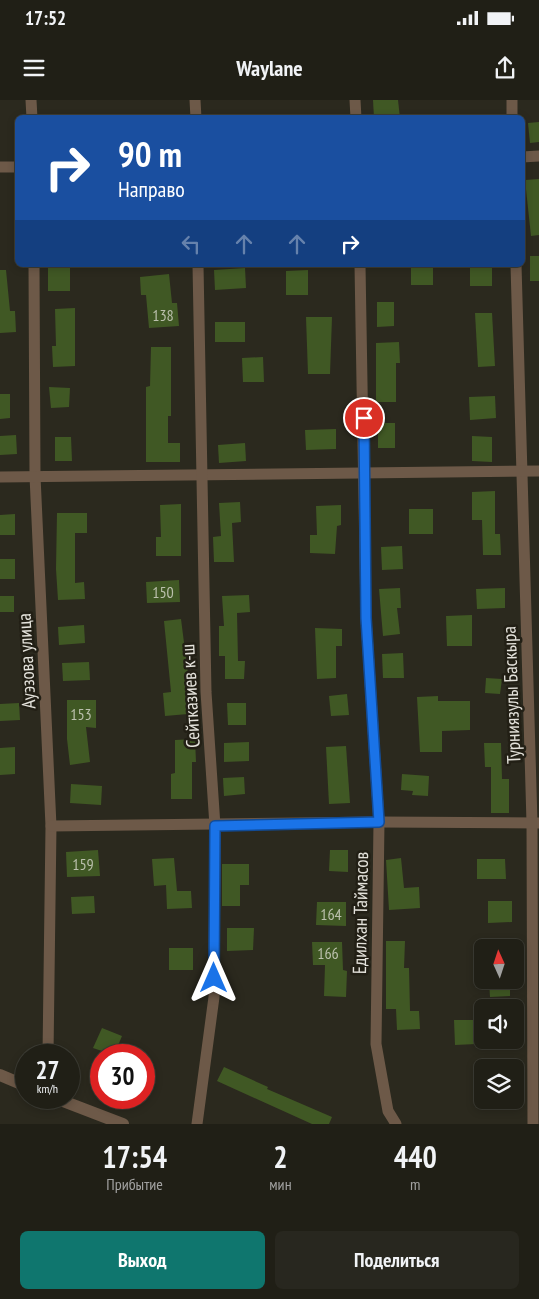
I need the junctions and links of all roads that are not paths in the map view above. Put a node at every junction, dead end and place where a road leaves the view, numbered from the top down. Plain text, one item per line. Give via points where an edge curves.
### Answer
1 (31, 100) edge
2 (195, 100) edge
3 (356, 100) edge
4 (512, 100) edge
5 (32, 115) edge
6 (196, 115) edge
7 (356, 115) edge
8 (512, 115) edge
9 (539, 156) edge
10 (525, 157) edge
11 (0, 167) edge
12 (15, 167) edge
13 (34, 267) edge
14 (198, 267) edge
15 (360, 267) edge
16 (516, 267) edge
17 (539, 471) edge
18 (364, 472) junction
19 (521, 472) junction
20 (201, 475) junction
21 (35, 476) junction
22 (0, 477) edge
23 (379, 822) junction
24 (536, 823) edge
25 (51, 826) junction
26 (215, 826) junction
27 (48, 1044) edge
28 (0, 1075) edge
29 (15, 1081) edge
30 (80, 1108) edge
31 (123, 1124) edge
32 (197, 1124) edge
33 (396, 1124) edge
34 (532, 1124) edge

1 - 5 street
2 - 6 street
3 - 7 street
4 - 8 street
9 - 10 street
11 - 12 street
13 - 21 street, Ауэзова улица
14 - 20 street, Сейтказиев к-ш
15 - 18 street, Едилхан Таймасов
16 - 19 street, Турниязулы Баскыра
17 - 19 street
18 - 19 street
18 - 20 street
18 - 23 street, Едилхан Таймасов via 366,618
19 - 24 street, Турниязулы Баскыра
20 - 21 street
20 - 26 street, Сейтказиев к-ш via 206,692
21 - 22 street
21 - 25 street, Ауэзова улица
23 - 24 street
23 - 26 street
23 - 33 street, Едилхан Таймасов via 376,1044 388,1111
24 - 34 street, Турниязулы Баскыра
25 - 26 street
25 - 27 street, Ауэзова улица
26 - 32 street, Сейтказиев к-ш via 214,997
28 - 29 street
30 - 31 street

